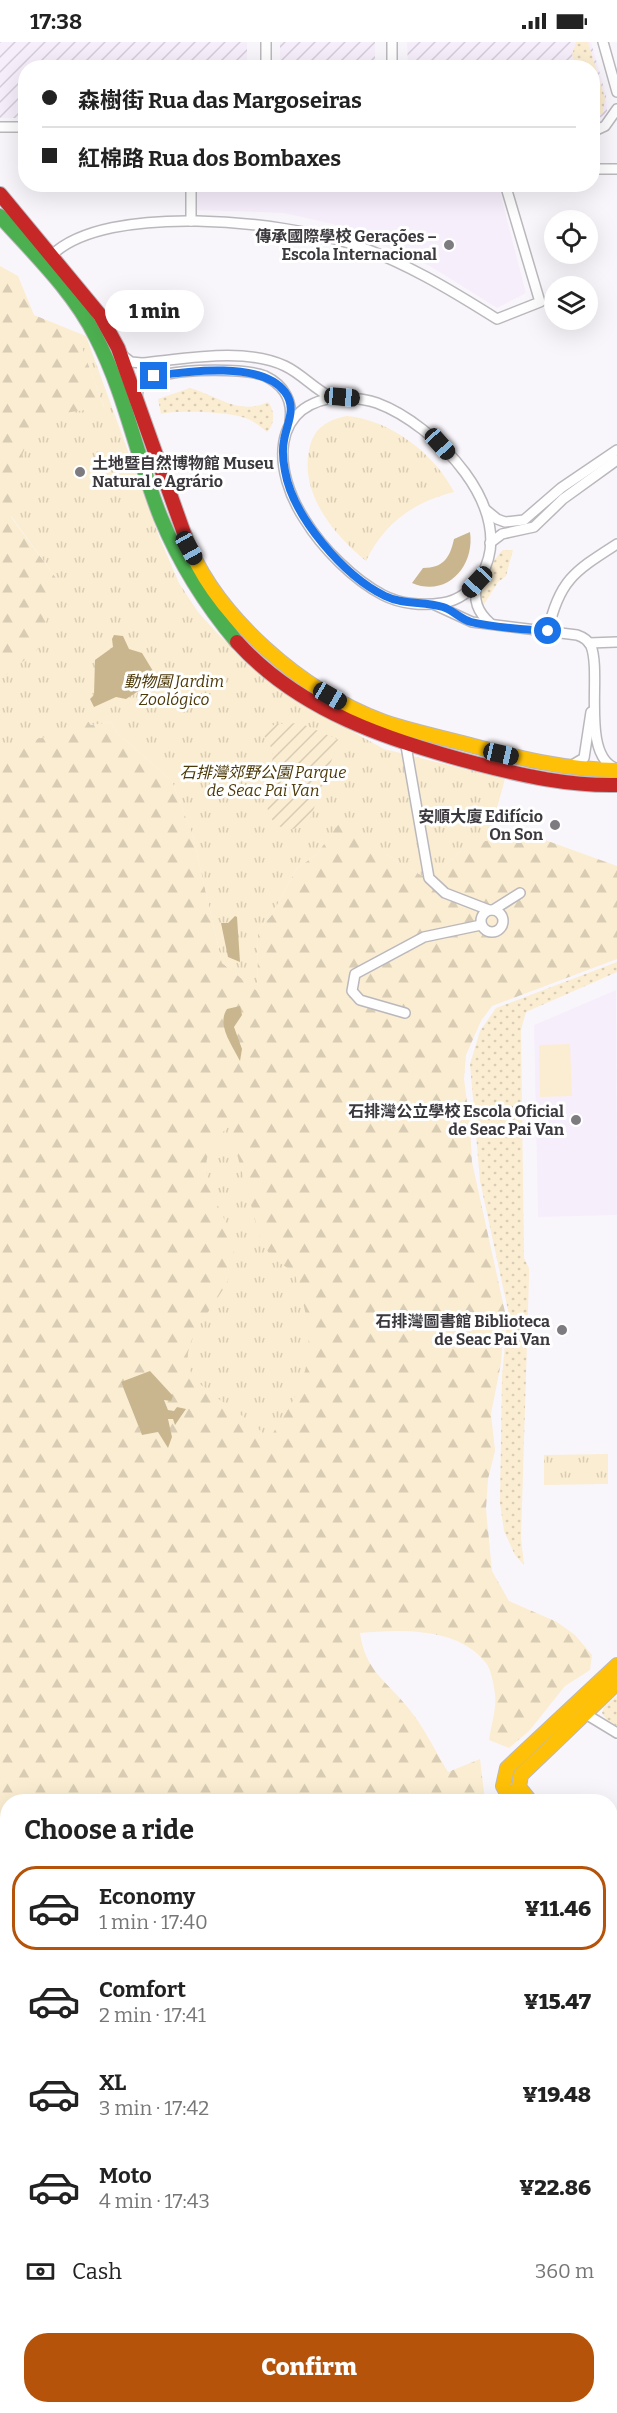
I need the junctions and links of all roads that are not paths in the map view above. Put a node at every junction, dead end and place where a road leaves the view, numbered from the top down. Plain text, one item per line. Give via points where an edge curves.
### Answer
1 (266, 42) edge
2 (392, 42) edge
3 (603, 42) edge
4 (266, 60) edge
5 (392, 60) edge
6 (617, 92) edge
7 (617, 109) edge
8 (0, 127) edge
9 (18, 127) edge
10 (600, 128) edge
11 (600, 169) edge
12 (617, 169) edge
13 (191, 192) edge
14 (507, 192) edge
15 (0, 194) edge
16 (0, 216) edge
17 (191, 221) junction
18 (52, 255) junction
19 (118, 348) junction
20 (332, 397) junction
21 (137, 401) junction
22 (289, 423) junction
23 (617, 450) edge
24 (617, 460) edge
25 (486, 510) junction
26 (490, 543) junction
27 (617, 544) edge
28 (477, 582) junction
29 (430, 604) junction
30 (491, 624) junction
31 (548, 631) junction
32 (617, 642) edge
33 (589, 643) junction
34 (593, 698) junction
35 (406, 746) junction
36 (565, 768) junction
37 (617, 769) edge
38 (617, 785) edge
39 (520, 893) dead end
40 (491, 910) junction
41 (481, 925) junction
42 (405, 1013) dead end
43 (617, 1665) edge
44 (617, 1683) edge
45 (584, 1713) junction
46 (617, 1733) edge
47 (508, 1794) edge
48 (524, 1794) edge

1 - 4 street
2 - 5 street
3 - 6 street
7 - 10 street
8 - 9 street
11 - 12 street
13 - 17 street
14 - 17 street via 540,302 497,319 427,277 352,244 242,223
15 - 18 main road
16 - 35 main road via 78,308 98,340 161,519 177,557 206,605 249,655 289,688 346,721
17 - 18 street via 120,227 68,241
18 - 19 main road via 100,315
19 - 20 street via 127,360 142,363 218,356 266,360 294,370
19 - 21 main road
20 - 22 street via 303,406
20 - 25 street via 376,403 427,432 455,460
21 - 22 street via 139,386 154,376 246,372 266,377 283,390 291,408
21 - 36 main road via 167,490 198,563 227,607 280,662 338,700 381,721
22 - 29 street via 283,455 288,485 298,509 319,539 358,577 385,596 407,603
23 - 25 street via 567,483 524,520 505,522
24 - 26 street via 563,499 534,527 502,534
25 - 26 street
26 - 28 street via 487,562
27 - 31 street via 569,579 554,605
28 - 29 street via 460,597
28 - 30 street via 477,608
29 - 30 street via 469,621
30 - 31 street
31 - 33 street via 581,636
32 - 33 street
33 - 34 street
34 - 36 street via 587,751 579,763
34 - 37 street via 602,758
35 - 38 main road via 561,782
35 - 40 street via 429,878 445,894
36 - 37 main road
39 - 40 street
40 - 41 street via 481,918
40 - 41 street via 503,919 500,929 490,932
41 - 42 street via 424,937 355,974 352,991 360,1000
43 - 47 main road via 507,1768 503,1785
44 - 45 main road
45 - 46 street
45 - 48 main road via 519,1777

